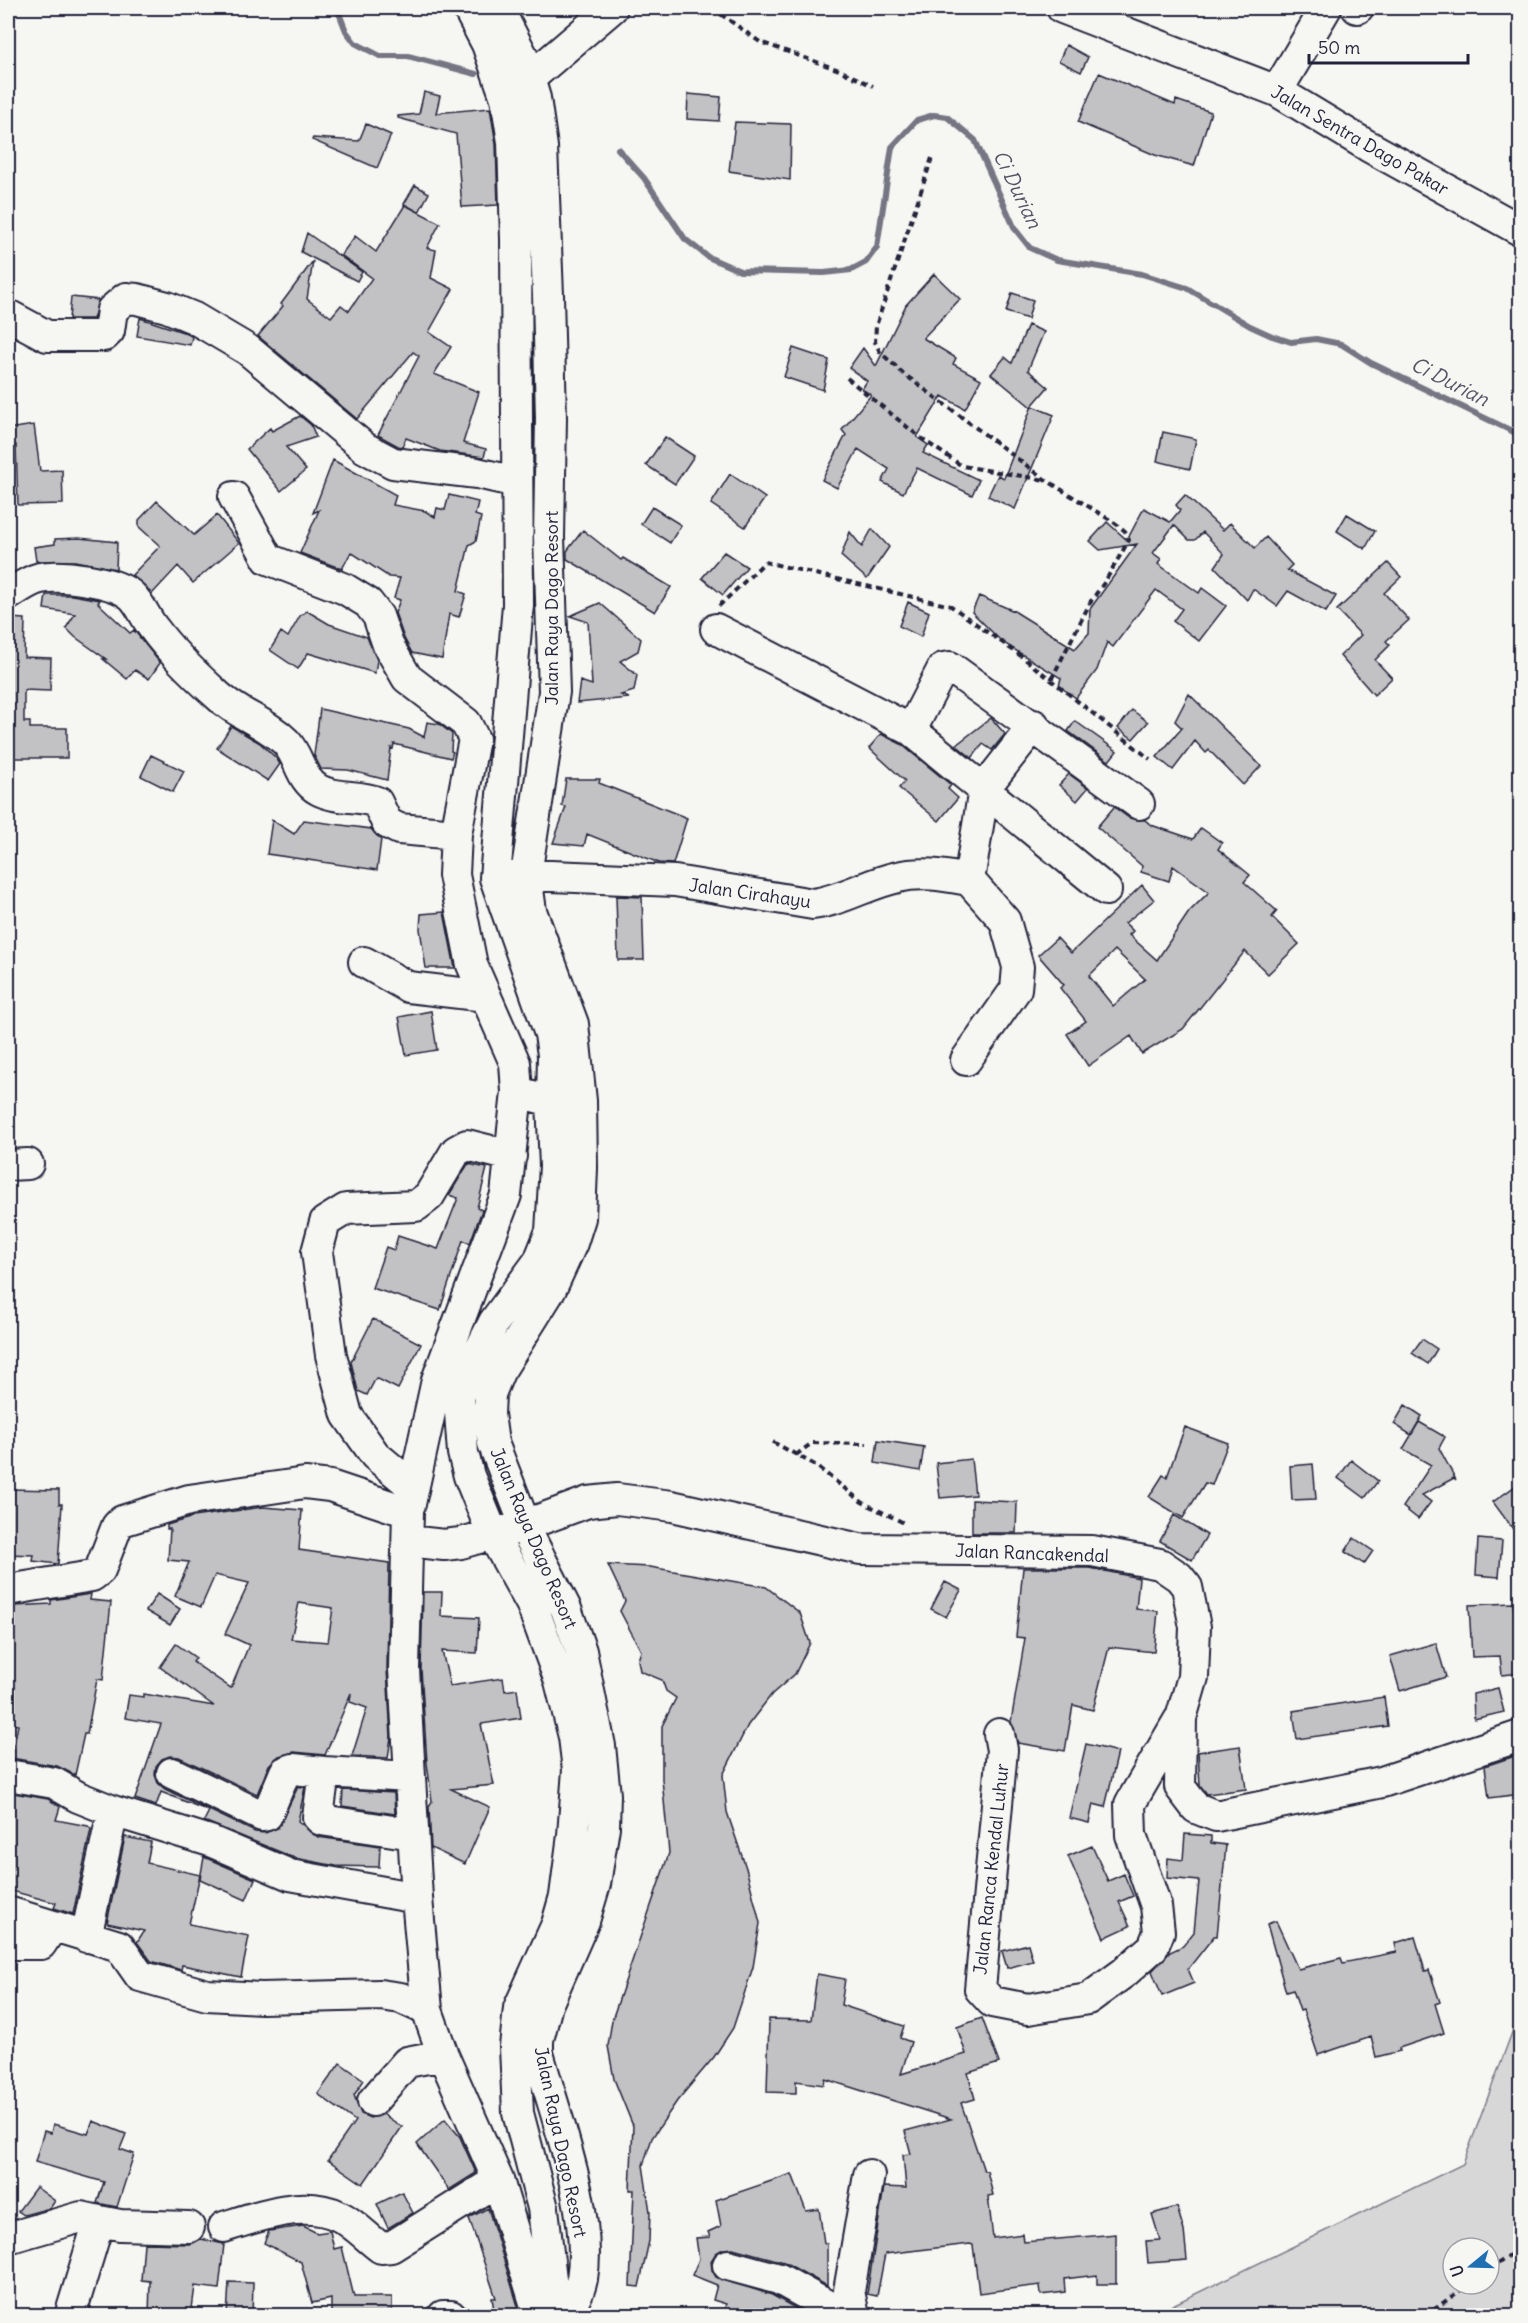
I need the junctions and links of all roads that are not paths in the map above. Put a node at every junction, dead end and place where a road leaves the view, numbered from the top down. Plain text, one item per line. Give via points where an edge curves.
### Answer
1 (468, 8) edge
2 (498, 8) edge
3 (612, 8) edge
4 (1062, 8) edge
5 (1326, 8) edge
6 (530, 79) junction
7 (1277, 91) junction
8 (506, 98) junction
9 (1521, 230) edge
10 (8, 315) edge
11 (516, 482) junction
12 (234, 497) dead end
13 (8, 595) edge
14 (716, 629) road end
15 (1034, 725) junction
16 (911, 730) junction
17 (984, 789) junction
18 (1139, 804) dead end
19 (456, 834) junction
20 (526, 875) junction
21 (495, 878) junction
22 (969, 880) junction
23 (1106, 890) dead end
24 (364, 962) dead end
25 (486, 996) junction
26 (966, 1060) dead end
27 (517, 1092) junction
28 (552, 1101) junction
29 (512, 1156) junction
30 (569, 1167) junction
31 (567, 1217) junction
32 (410, 1513) junction
33 (525, 1525) junction
34 (493, 1535) junction
35 (8, 1590) edge
36 (1181, 1718) junction
37 (999, 1734) dead end
38 (1521, 1737) edge
39 (324, 1772) junction
40 (172, 1773) dead end
41 (8, 1775) edge
42 (410, 1777) junction
43 (113, 1811) junction
44 (413, 1834) junction
45 (417, 1898) junction
46 (8, 1912) edge
47 (52, 1927) junction
48 (86, 1937) junction
49 (8, 1944) edge
50 (427, 2010) junction
51 (443, 2055) junction
52 (373, 2101) dead end
53 (869, 2175) dead end
54 (498, 2180) junction
55 (99, 2221) junction
56 (224, 2226) dead end
57 (189, 2227) dead end
58 (8, 2238) edge
59 (728, 2265) dead end
60 (70, 2316) edge
61 (443, 2316) edge
62 (451, 2316) edge
63 (539, 2316) edge
64 (562, 2316) edge
65 (846, 2316) edge
66 (854, 2316) edge

1 - 8 street, Jalan Raya Dago Resort via 487,44
2 - 6 street
3 - 6 street
4 - 7 street, Jalan Sentra Dago Pakar
5 - 7 street
6 - 8 street
6 - 20 street, Jalan Raya Dago Resort via 539,120 548,306 554,692
7 - 9 street, Jalan Sentra Dago Pakar
8 - 11 street, Jalan Raya Dago Resort via 513,141 518,305
10 - 11 street via 47,336 104,336 109,331 112,310 120,301 131,297 159,305 194,318 248,350 365,448 393,463
11 - 21 street, Jalan Raya Dago Resort via 518,605
12 - 19 street via 268,559 345,589 368,603 407,678 466,723 474,739
13 - 19 street via 43,578 102,583 125,590 199,679 227,705 288,745 305,778 320,791 377,802 387,823 399,829
14 - 16 street
15 - 16 street via 947,666
15 - 17 street
15 - 18 street
16 - 17 street
17 - 22 street
17 - 23 street
19 - 25 street via 454,875 470,955
20 - 21 street, Jalan Cirahayu
20 - 22 street, Jalan Cirahayu via 675,881 813,904 829,902 899,876 939,875
20 - 30 street, Jalan Raya Dago Resort via 531,911 573,1023 581,1101
21 - 28 street, Jalan Raya Dago Resort via 550,1034
22 - 26 street via 1005,921 1018,967 1016,989
24 - 25 street via 408,987
25 - 27 street via 515,1063
27 - 28 street
27 - 29 street
28 - 30 street, Jalan Raya Dago Resort
29 - 32 street via 503,1205 437,1380
29 - 32 street via 467,1146 456,1151 429,1196 416,1206 345,1209 325,1222 317,1252 331,1355 347,1415
30 - 31 street, Jalan Raya Dago Resort
31 - 33 street, Jalan Raya Dago Resort via 569,1253 499,1372 490,1395 493,1443
31 - 34 street, Jalan Raya Dago Resort via 551,1231 539,1262 494,1322 462,1386 459,1399 463,1453
32 - 34 street, Jalan Rancakendal via 444,1545
32 - 35 street, Jalan Rancakendal via 330,1486 305,1483 189,1500 122,1521 100,1570 92,1576
32 - 42 street via 404,1669
33 - 34 street, Jalan Rancakendal
33 - 36 street, Jalan Rancakendal via 588,1502 636,1500 851,1547 1092,1551 1161,1564 1179,1577 1191,1598 1195,1627 1193,1677
33 - 64 street, Jalan Raya Dago Resort via 566,1609 580,1652 600,1746 605,1795 595,1884 584,1921 547,2005 538,2040 584,2239 582,2281 575,2301
34 - 64 street, Jalan Raya Dago Resort via 527,1593 556,1670 574,1737 578,1770 565,1896 557,1924 519,2008 515,2047 518,2113 543,2208 553,2297
36 - 37 street, Jalan Ranca Kendal Luhur via 1130,1804 1131,1835 1156,1906 1159,1932 1153,1947 1088,2000 1028,2009 992,2002 980,1989 1002,1750
36 - 38 street, Jalan Rancakendal via 1180,1786 1196,1808 1216,1816 1382,1782
39 - 40 street via 285,1772 267,1815 262,1816
39 - 42 street
39 - 44 street via 318,1817 321,1820
41 - 43 street via 54,1783
42 - 44 street
43 - 45 street via 210,1841 290,1875
43 - 48 street
44 - 45 street
45 - 50 street
46 - 47 street
47 - 48 street
47 - 49 street via 41,1944
48 - 50 street via 119,1946 140,1976 207,1995 380,1995 401,1998
50 - 51 street
51 - 52 street via 407,2062
51 - 54 street
53 - 66 street via 849,2291
54 - 56 street via 392,2247 381,2248 340,2216 320,2211 288,2210
54 - 63 street
55 - 57 street
55 - 58 street via 81,2217
55 - 60 street
59 - 65 street via 779,2279
61 - 62 street

